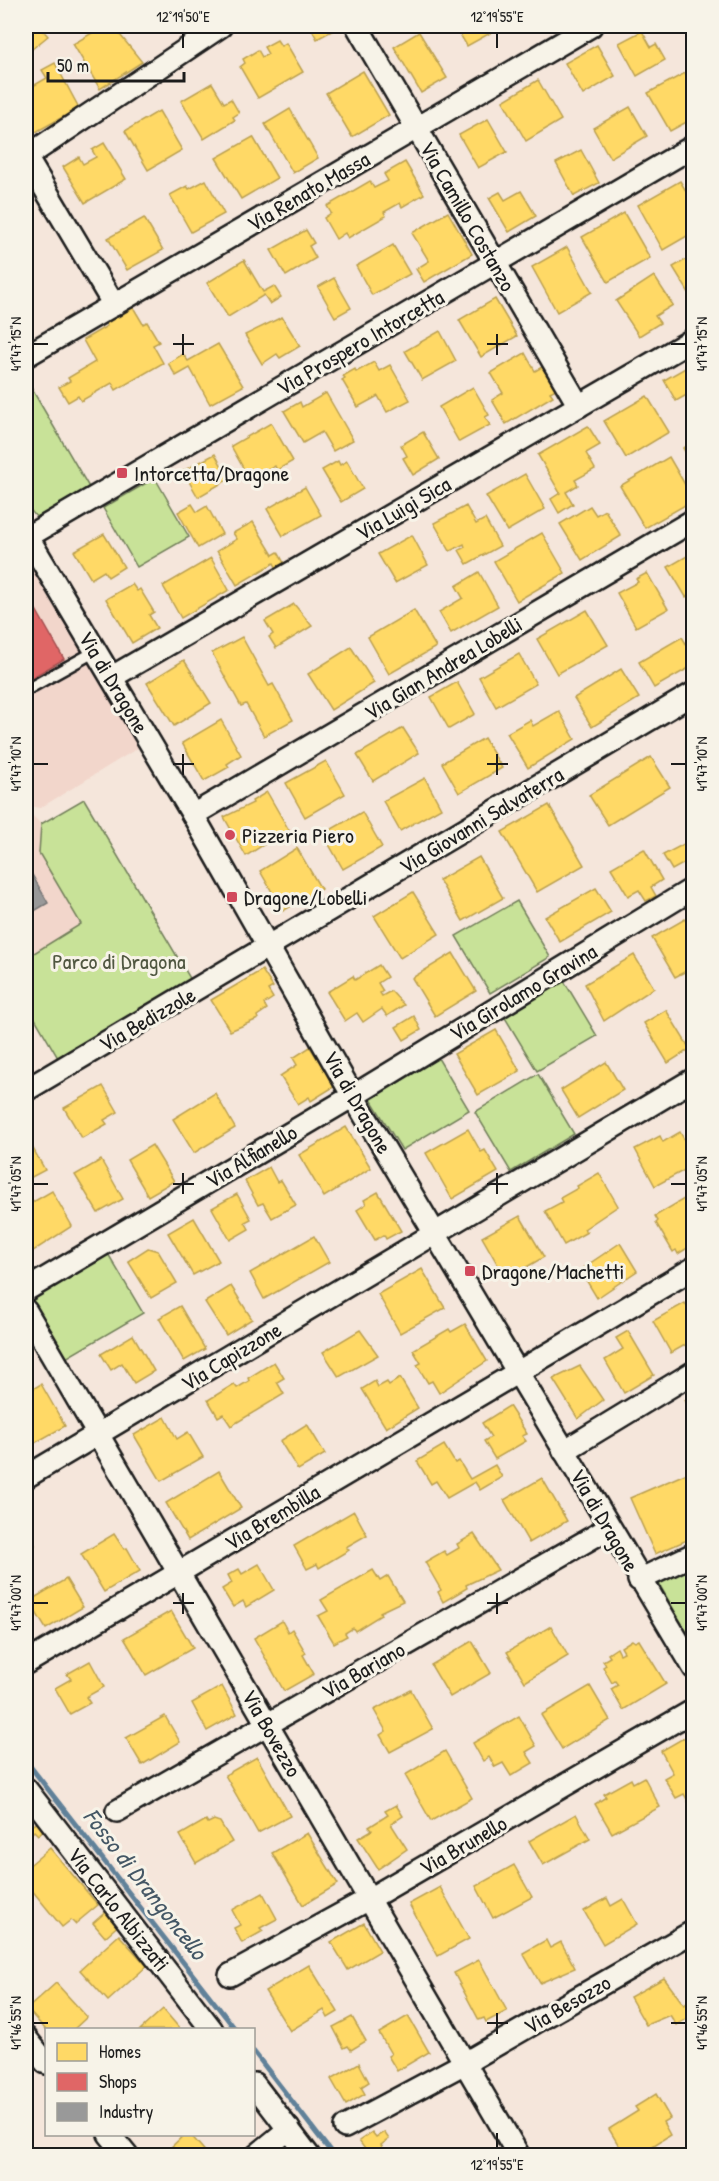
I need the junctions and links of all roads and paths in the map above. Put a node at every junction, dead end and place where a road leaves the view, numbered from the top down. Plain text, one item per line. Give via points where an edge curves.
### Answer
1 (221, 26) edge
2 (357, 26) edge
3 (591, 26) edge
4 (417, 128) junction
5 (693, 146) edge
6 (26, 157) edge
7 (495, 263) junction
8 (114, 305) junction
9 (693, 339) edge
10 (26, 356) edge
11 (579, 405) junction
12 (693, 520) edge
13 (27, 540) edge
14 (96, 651) junction
15 (112, 677) junction
16 (26, 690) edge
17 (693, 693) edge
18 (193, 815) junction
19 (693, 888) edge
20 (269, 948) junction
21 (693, 1079) edge
22 (26, 1090) edge
23 (353, 1096) junction
24 (436, 1234) junction
25 (693, 1268) edge
26 (26, 1290) edge
27 (26, 1311) edge
28 (519, 1371) junction
29 (693, 1372) edge
30 (99, 1435) junction
31 (564, 1451) junction
32 (26, 1477) edge
33 (609, 1528) junction
34 (693, 1554) edge
35 (178, 1572) junction
36 (639, 1580) junction
37 (26, 1663) edge
38 (693, 1668) edge
39 (693, 1710) edge
40 (268, 1725) junction
41 (26, 1788) edge
42 (117, 1811) dead end
43 (369, 1899) junction
44 (693, 1931) edge
45 (230, 1975) dead end
46 (210, 2028) edge
47 (26, 2038) edge
48 (45, 2062) edge
49 (463, 2064) junction
50 (255, 2085) edge
51 (345, 2127) dead end
52 (289, 2129) junction
53 (110, 2136) edge
54 (127, 2156) edge
55 (256, 2156) edge
56 (309, 2156) edge
57 (519, 2156) edge

1 - 6 street
2 - 4 street, Via Camillo Costanzo
3 - 4 street, Via Renato Massa
4 - 7 street, Via Camillo Costanzo
4 - 8 street, Via Renato Massa
5 - 7 street, Via Prospero Intorcetta
6 - 8 street
7 - 11 street, Via Camillo Costanzo
7 - 13 street, Via Prospero Intorcetta
8 - 10 street, Via Renato Massa
9 - 11 street, Via Luigi Sica
11 - 15 street, Via Luigi Sica
12 - 18 street, Via Gian Andrea Lobelli
13 - 14 street, Via di Dragone
14 - 15 street, Via di Dragone
14 - 16 lane
15 - 18 street, Via di Dragone
17 - 20 street, Via Giovanni Salvaterra
18 - 20 street, Via di Dragone
19 - 23 street, Via Girolamo Gravina
20 - 22 street, Via Bedizzole
20 - 23 street, Via di Dragone
21 - 24 street, Via Capizzone
23 - 24 street, Via di Dragone
23 - 26 street, Via Alfianello
24 - 28 street, Via di Dragone
24 - 30 street, Via Capizzone
25 - 28 street, Via Brembilla
27 - 30 street, Via Bovezzo
28 - 31 street, Via di Dragone
28 - 35 street, Via Brembilla
29 - 31 street
30 - 32 street, Via Capizzone
30 - 35 street, Via Bovezzo
31 - 33 street, Via di Dragone
33 - 36 street, Via di Dragone
33 - 40 street, Via Bariano
34 - 36 street
35 - 37 street, Via Brembilla
35 - 40 street, Via Bovezzo
36 - 38 street, Via di Dragone
39 - 43 street, Via Brunello
40 - 42 street, Via Bariano
40 - 43 street, Via Bovezzo
41 - 46 street, Via Carlo Albizzati
43 - 45 street, Via Brunello
43 - 49 street, Via Bovezzo
44 - 49 street, Via Besozzo
47 - 48 street
49 - 51 street, Via Besozzo
49 - 57 street, Via Bovezzo
50 - 52 street
52 - 55 street
52 - 56 street
53 - 54 street

